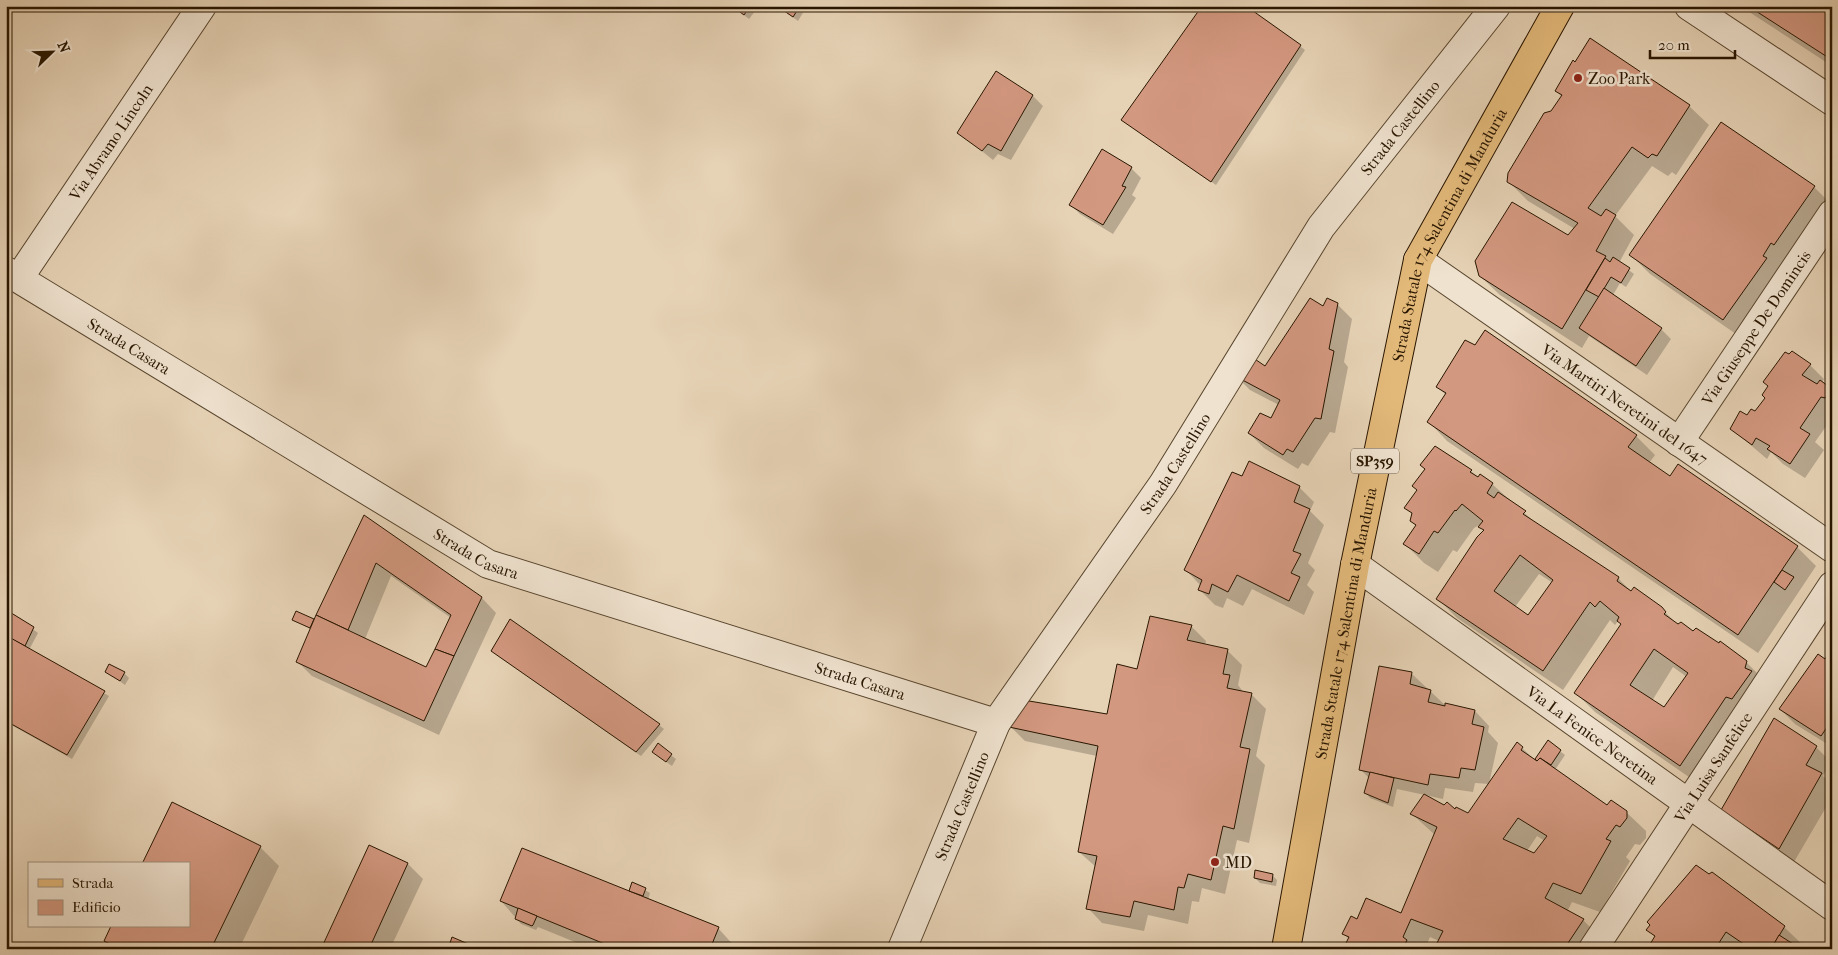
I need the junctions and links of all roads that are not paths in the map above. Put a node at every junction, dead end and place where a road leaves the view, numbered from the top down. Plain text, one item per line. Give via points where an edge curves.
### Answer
1 (202, 6) edge
2 (1496, 6) edge
3 (1560, 6) edge
4 (1689, 6) edge
5 (1832, 101) edge
6 (1832, 214) edge
7 (1418, 260) junction
8 (12, 274) edge
9 (1680, 442) junction
10 (1832, 548) edge
11 (1355, 565) junction
12 (1832, 586) edge
13 (996, 723) junction
14 (1688, 804) junction
15 (1832, 906) edge
16 (902, 949) edge
17 (1286, 949) edge
18 (1592, 949) edge

1 - 8 street, Via Abramo Lincoln
2 - 13 street, Strada Castellino via 1321,227 1163,484
3 - 7 main road, Strada Statale 174 Salentina di Manduria / SP359
4 - 5 street
6 - 9 street, Via Giuseppe De Domincis
7 - 9 street, Via Martiri Neretini del 1647
7 - 11 main road, Strada Statale 174 Salentina di Manduria / SP359
8 - 13 street, Strada Casara via 488,564
9 - 10 street, Via Martiri Neretini del 1647
11 - 14 street, Via La Fenice Neretina
11 - 17 main road, Strada Statale 174 Salentina di Manduria / SP359
12 - 14 street, Via Luisa Sanfelice
13 - 16 street, Strada Castellino
14 - 15 street, Via La Fenice Neretina
14 - 18 street, Via Luisa Sanfelice

